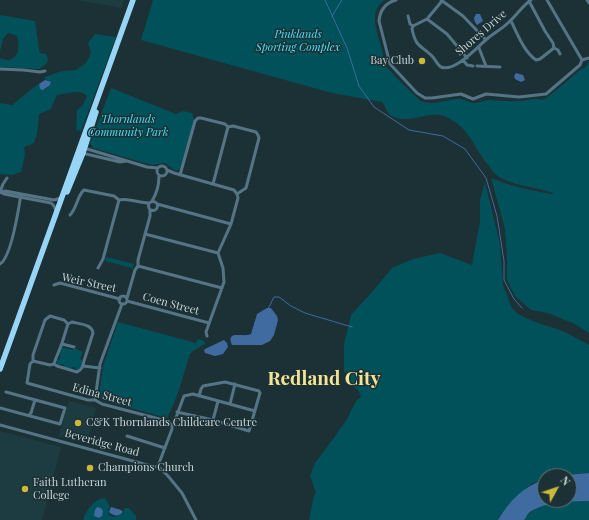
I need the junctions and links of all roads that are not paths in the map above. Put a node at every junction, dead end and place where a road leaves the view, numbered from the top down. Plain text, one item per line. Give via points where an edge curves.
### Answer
1 (133, 0) edge
2 (396, 0) edge
3 (441, 0) edge
4 (547, 0) edge
5 (587, 0) edge
6 (529, 1) edge
7 (589, 3) edge
8 (408, 16) dead end
9 (427, 19) junction
10 (511, 21) junction
11 (413, 26) junction
12 (486, 40) junction
13 (479, 48) junction
14 (554, 48) junction
15 (560, 54) dead end
16 (466, 58) junction
17 (589, 58) edge
18 (463, 60) junction
19 (582, 60) junction
20 (472, 66) dead end
21 (477, 66) dead end
22 (486, 66) junction
23 (500, 67) dead end
24 (0, 69) edge
25 (45, 71) dead end
26 (228, 127) junction
27 (81, 150) junction
28 (147, 167) junction
29 (158, 168) junction
30 (162, 174) junction
31 (180, 175) junction
32 (7, 178) dead end
33 (213, 184) junction
34 (0, 192) edge
35 (237, 194) junction
36 (21, 196) junction
37 (61, 197) junction
38 (119, 200) junction
39 (153, 206) junction
40 (56, 211) junction
41 (70, 215) dead end
42 (231, 224) junction
43 (50, 229) junction
44 (145, 234) junction
45 (218, 253) junction
46 (0, 264) edge
47 (138, 266) junction
48 (98, 268) dead end
49 (54, 284) dead end
50 (222, 288) junction
51 (129, 290) junction
52 (121, 298) junction
53 (127, 300) junction
54 (122, 304) junction
55 (209, 323) junction
56 (68, 324) junction
57 (207, 336) dead end
58 (8, 344) junction
59 (62, 344) junction
60 (74, 347) dead end
61 (0, 360) edge
62 (33, 361) junction
63 (54, 364) junction
64 (83, 366) junction
65 (100, 368) junction
66 (0, 369) edge
67 (235, 384) junction
68 (6, 392) dead end
69 (199, 396) junction
70 (35, 400) junction
71 (95, 400) junction
72 (218, 401) junction
73 (230, 404) junction
74 (0, 408) edge
75 (254, 411) junction
76 (177, 412) junction
77 (29, 415) junction
78 (213, 420) junction
79 (0, 425) edge
80 (172, 425) junction
81 (127, 436) dead end
82 (165, 448) junction
83 (158, 466) junction
84 (196, 520) edge

1 - 27 highway via 94,120
2 - 19 street via 385,6 379,15 390,64 425,98 461,94 473,98 486,94 519,97 546,94 580,65
3 - 9 street
3 - 12 street via 463,16
4 - 19 street
5 - 7 street
6 - 10 street, Shores Drive
6 - 14 street
8 - 11 street, Shores Drive
9 - 11 street
9 - 16 street via 447,34
10 - 12 street, Shores Drive
10 - 14 street via 524,46 536,60
11 - 18 street, Shores Drive via 416,42 440,66 456,65
12 - 13 street, Shores Drive
13 - 16 street, Shores Drive
13 - 22 street
14 - 15 street
16 - 18 street, Shores Drive
17 - 19 street
18 - 20 street
21 - 22 street
22 - 23 street
24 - 25 street
26 - 31 street via 207,119 196,119
26 - 33 street
26 - 35 street via 256,132 259,138 246,188
27 - 28 street
27 - 37 highway
27 - 43 highway via 74,177
28 - 29 street
28 - 30 street
29 - 30 street
29 - 30 street via 162,166
30 - 31 street
30 - 39 street
31 - 33 street
32 - 34 street
33 - 35 street via 234,190
34 - 36 street
35 - 42 street
36 - 37 street via 54,200
36 - 40 street via 51,203
36 - 46 street via 13,235 4,261
37 - 40 highway
38 - 39 street
38 - 41 street via 114,196 84,190
38 - 48 street via 103,259
39 - 42 street via 163,205
39 - 44 street
40 - 43 highway
42 - 45 street
43 - 58 highway
44 - 45 street
44 - 47 street
45 - 50 street via 224,276
47 - 50 street
47 - 51 street
49 - 52 street, Weir Street via 60,283
50 - 55 street
51 - 52 street
51 - 53 street
52 - 53 street, Weir Street
52 - 54 street
53 - 54 street
53 - 55 street, Coen Street
54 - 65 street
55 - 57 street
56 - 59 street
56 - 62 street via 64,320 50,316 47,318
56 - 64 street via 72,322 93,329
58 - 61 highway
58 - 66 highway
59 - 60 street
59 - 63 street
62 - 63 street
62 - 71 street, Edina Street via 30,364 27,383
63 - 64 street via 77,372
64 - 65 street
65 - 71 street
67 - 69 street via 225,382 203,386
67 - 73 street
67 - 75 street via 260,392 258,405
68 - 70 street
69 - 72 street
69 - 76 street via 184,396
70 - 77 street
70 - 77 street via 65,408 60,424
71 - 80 street, Edina Street via 167,421
72 - 73 street
72 - 78 street
73 - 75 street
74 - 77 street
75 - 78 street via 249,431
76 - 78 street
76 - 80 street
79 - 83 street, Beveridge Road
80 - 82 street
81 - 82 street
82 - 83 street
83 - 84 street via 182,493

